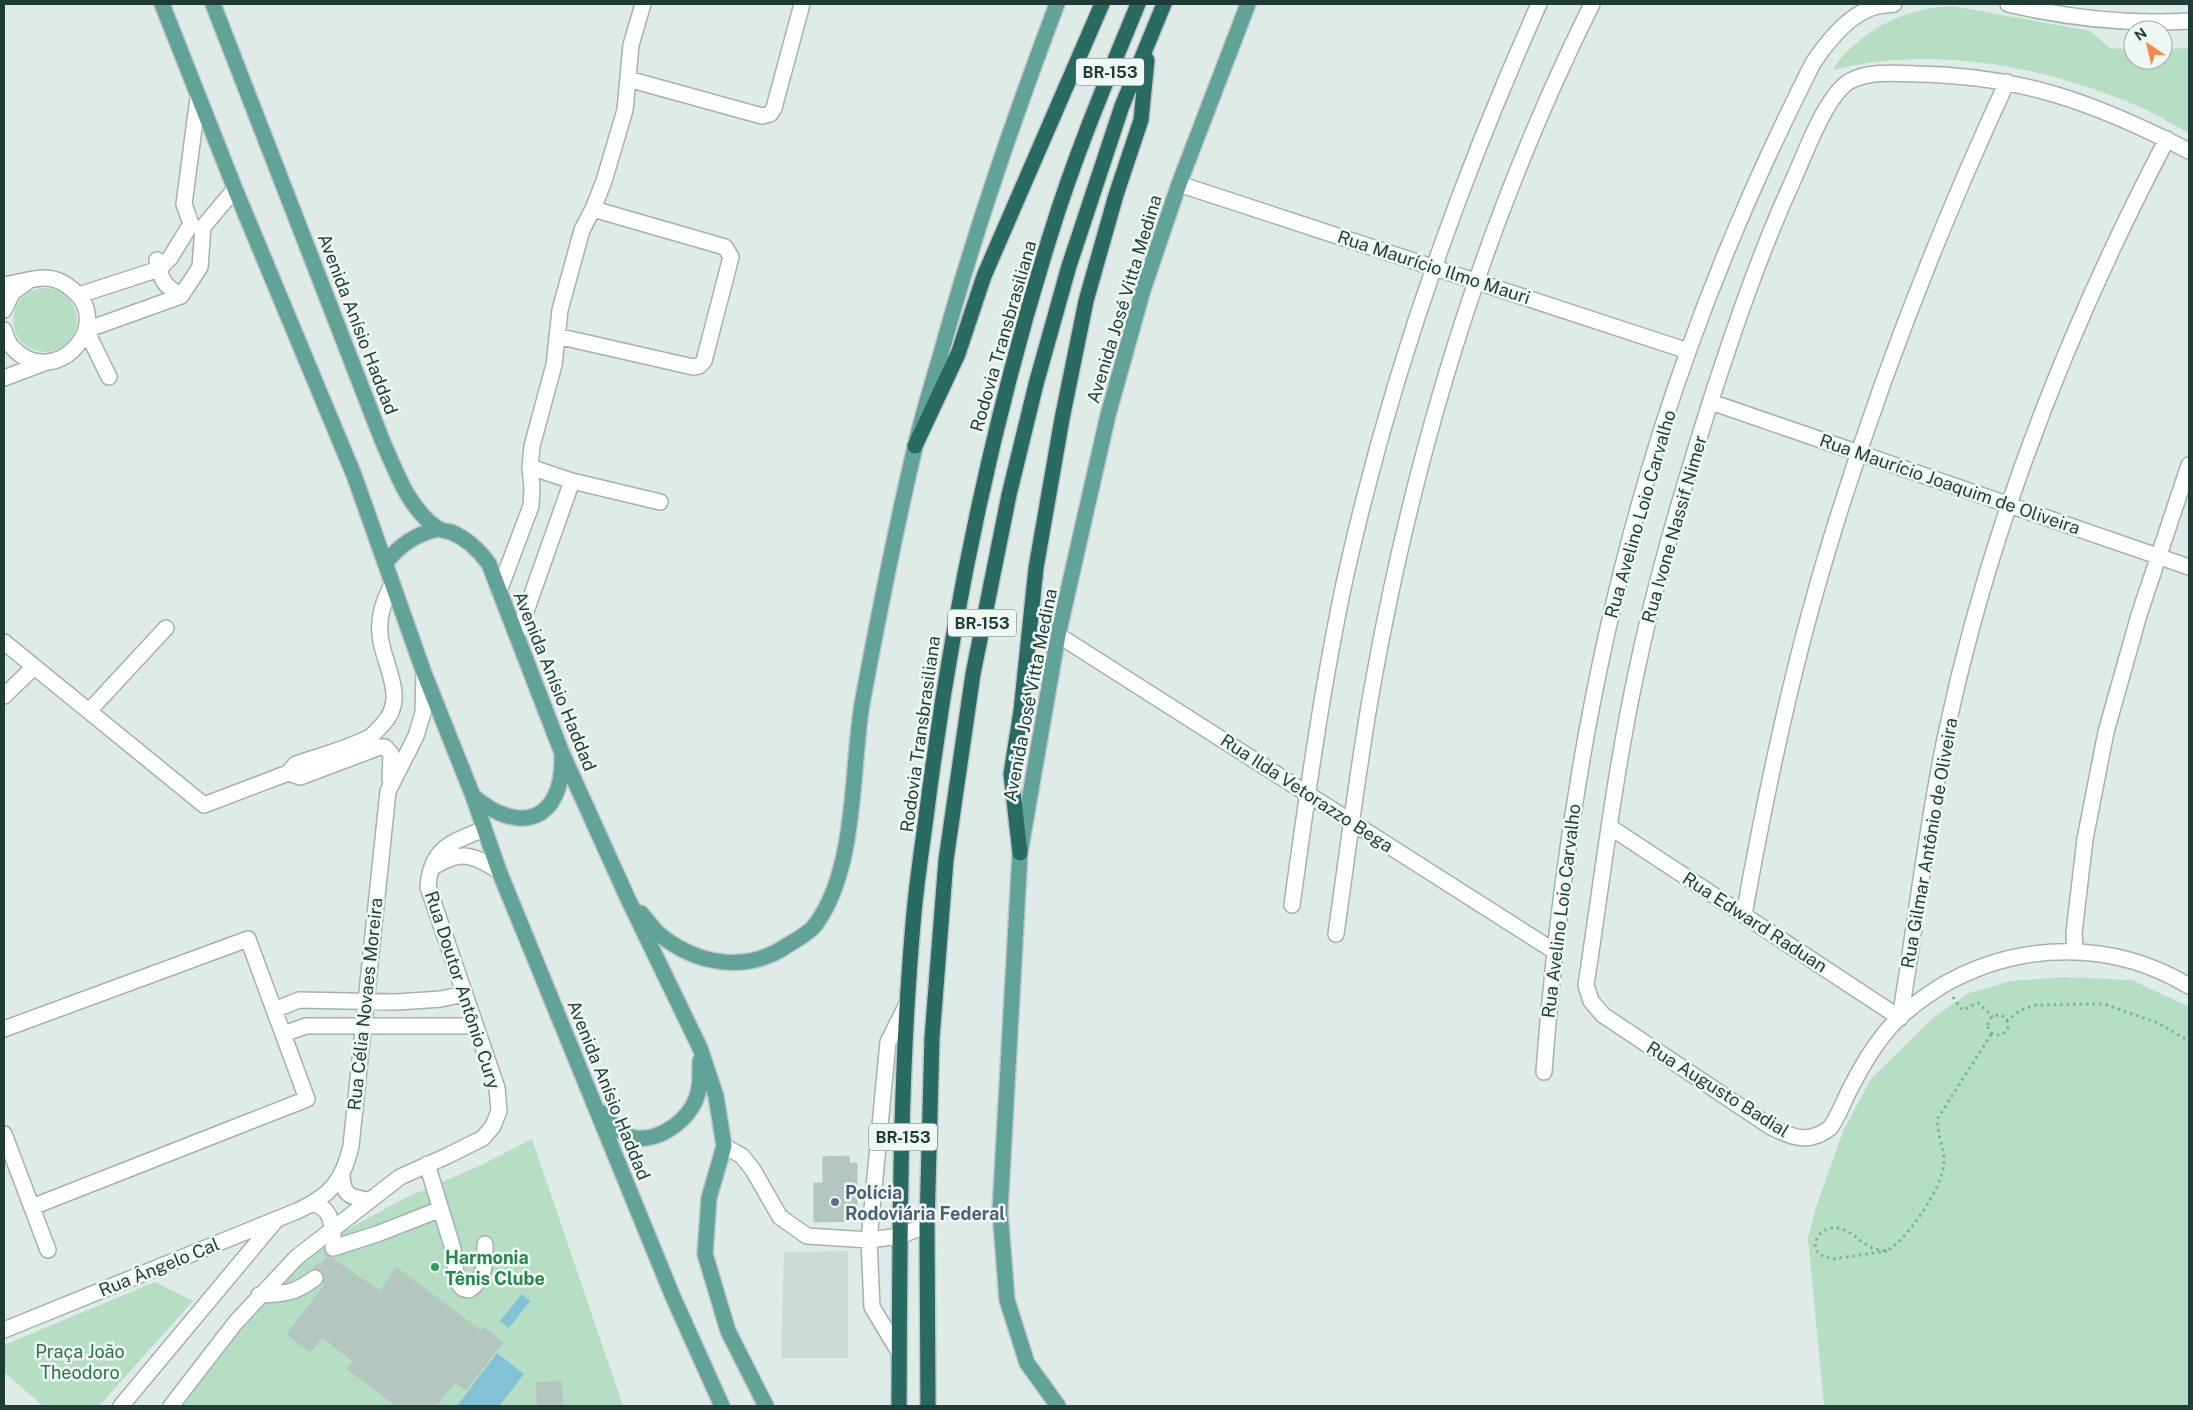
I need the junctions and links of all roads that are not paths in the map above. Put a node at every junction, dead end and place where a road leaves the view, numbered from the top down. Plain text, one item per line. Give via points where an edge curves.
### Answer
1 (162, 4) edge
2 (213, 4) edge
3 (643, 4) edge
4 (802, 4) edge
5 (1057, 4) edge
6 (1102, 4) edge
7 (1138, 4) edge
8 (1164, 4) edge
9 (1248, 4) edge
10 (1539, 4) edge
11 (1592, 4) edge
12 (1894, 4) edge
13 (2008, 4) edge
14 (1874, 6) edge
15 (2189, 21) edge
16 (1149, 41) junction
17 (628, 79) junction
18 (2007, 82) junction
19 (198, 98) junction
20 (2167, 139) junction
21 (2189, 151) edge
22 (1179, 184) junction
23 (235, 189) junction
24 (184, 204) junction
25 (593, 209) junction
26 (197, 225) junction
27 (151, 267) junction
28 (1433, 267) junction
29 (27, 282) junction
30 (1478, 282) junction
31 (4, 285) edge
32 (75, 292) junction
33 (180, 292) junction
34 (4, 310) edge
35 (86, 326) junction
36 (4, 330) edge
37 (557, 336) junction
38 (1688, 351) junction
39 (44, 363) junction
40 (109, 377) dead end
41 (4, 378) edge
42 (1711, 402) junction
43 (915, 446) junction
44 (1858, 452) junction
45 (2189, 464) edge
46 (530, 467) junction
47 (572, 481) junction
48 (660, 502) dead end
49 (2008, 504) junction
50 (438, 529) junction
51 (2160, 557) junction
52 (386, 563) junction
53 (2189, 567) edge
54 (392, 584) junction
55 (500, 591) junction
56 (166, 628) dead end
57 (518, 634) junction
58 (1058, 636) junction
59 (4, 642) edge
60 (34, 667) junction
61 (424, 673) junction
62 (4, 696) edge
63 (88, 711) junction
64 (372, 743) junction
65 (562, 753) junction
66 (388, 792) junction
67 (1307, 793) junction
68 (473, 796) junction
69 (519, 820) junction
70 (1353, 822) junction
71 (1610, 827) junction
72 (484, 829) junction
73 (1020, 853) junction
74 (429, 869) junction
75 (499, 871) junction
76 (628, 899) junction
77 (1292, 905) dead end
78 (1744, 915) junction
79 (1336, 934) dead end
80 (1554, 951) junction
81 (2075, 951) junction
82 (2189, 986) edge
83 (464, 994) junction
84 (365, 1001) junction
85 (1591, 1001) joint
86 (907, 1004) junction
87 (274, 1010) junction
88 (1900, 1018) junction
89 (476, 1026) junction
90 (363, 1027) junction
91 (4, 1029) edge
92 (283, 1034) junction
93 (700, 1048) junction
94 (1544, 1072) dead end
95 (592, 1100) junction
96 (4, 1134) edge
97 (724, 1146) junction
98 (428, 1164) junction
99 (342, 1175) junction
100 (368, 1200) junction
101 (314, 1204) junction
102 (32, 1206) junction
103 (441, 1209) junction
104 (278, 1218) junction
105 (927, 1225) junction
106 (332, 1228) junction
107 (900, 1236) junction
108 (870, 1240) junction
109 (485, 1244) dead end
110 (48, 1250) dead end
111 (316, 1278) tunnel mouth
112 (260, 1295) junction
113 (4, 1330) edge
114 (900, 1352) junction
115 (121, 1406) edge
116 (171, 1406) edge
117 (722, 1406) edge
118 (766, 1406) edge
119 (899, 1406) edge
120 (928, 1406) edge
121 (1058, 1406) edge

1 - 19 main road, Avenida Anísio Haddad
2 - 50 main road, Avenida Anísio Haddad via 382,440 411,501
3 - 17 street via 632,45
4 - 17 street via 770,114 762,116
5 - 43 main road via 965,265
6 - 43 highway via 984,276 958,354
7 - 86 highway, Rodovia Transbrasiliana / BR-153 via 1052,230 992,443 967,556 939,713 913,920
8 - 16 highway, BR-153
9 - 22 main road, Avenida José Vitta Medina
10 - 28 street via 1487,125
11 - 30 street via 1531,140
12 - 14 street, Rua Avelino Loio Carvalho
13 - 15 street via 2085,19
14 - 38 street, Rua Avelino Loio Carvalho via 1836,34 1813,63 1736,227
16 - 73 highway via 1140,120 1086,301 1036,568 1011,774
16 - 105 highway, BR-153 via 1122,106 1069,266 1036,384 988,593 946,860 932,1038
17 - 25 street via 624,110
18 - 20 street via 2089,105
18 - 42 street, Rua Ivone Nassif Nimer via 1972,77 1867,75 1848,82 1834,95 1785,197 1744,300
18 - 44 street via 1941,230
19 - 23 main road, Avenida Anísio Haddad
19 - 24 street
20 - 21 street
20 - 49 street, Rua Gilmar Antônio de Oliveira via 2070,340
22 - 28 street, Rua Maurício Ilmo Mauri
22 - 58 main road, Avenida José Vitta Medina via 1143,290 1108,416
23 - 26 street
23 - 52 main road, Avenida Anísio Haddad via 354,476
24 - 26 street
24 - 27 street via 172,240
25 - 37 street via 582,230 560,310
25 - 37 street via 729,250 731,257 704,361 693,367
26 - 27 street via 170,258
26 - 33 street via 200,267
27 - 32 street
27 - 33 street via 161,280
28 - 30 street, Rua Maurício Ilmo Mauri
28 - 67 street via 1383,426 1360,516 1331,649
29 - 31 street
29 - 32 street via 46,278 64,282
29 - 34 street via 12,294
30 - 38 street, Rua Maurício Ilmo Mauri
30 - 70 street via 1435,415 1400,550 1372,685
32 - 35 street via 86,311
33 - 35 street
35 - 39 street via 78,347 63,359
35 - 40 street
36 - 39 street via 11,346 26,358
37 - 46 street via 554,365 532,446
38 - 80 street, Rua Avelino Loio Carvalho via 1637,515 1596,682 1566,852
39 - 41 street
42 - 44 street, Rua Maurício Joaquim de Oliveira
42 - 71 street, Rua Ivone Nassif Nimer via 1676,511 1651,605
43 - 76 main road via 862,707 846,843 830,898 814,927 777,953 750,962 724,964 692,955 663,938
44 - 49 street, Rua Maurício Joaquim de Oliveira
44 - 78 street via 1803,638 1761,822
45 - 51 street
46 - 47 street
46 - 55 street via 532,506
47 - 48 street
47 - 57 street
49 - 51 street, Rua Maurício Joaquim de Oliveira
49 - 88 street, Rua Gilmar Antônio de Oliveira via 1946,733
50 - 52 main road via 419,534
50 - 55 main road, Avenida Anísio Haddad via 460,536 480,552 489,564
51 - 53 street, Rua Maurício Joaquim de Oliveira
51 - 81 street via 2121,673 2104,741 2083,858 2074,933
52 - 54 main road, Avenida Anísio Haddad
54 - 61 main road, Avenida Anísio Haddad
54 - 64 street via 379,618 395,700
55 - 57 main road, Avenida Anísio Haddad
56 - 63 street
57 - 65 main road, Avenida Anísio Haddad
58 - 67 street, Rua Ilda Vetorazzo Bega
58 - 73 main road, Avenida José Vitta Medina
59 - 60 street
60 - 62 street
60 - 63 street
61 - 66 street, Rua Célia Novaes Moreira via 422,713 416,736
61 - 68 main road, Avenida Anísio Haddad
63 - 64 street via 204,805 288,773 300,777 333,758
64 - 66 street, Rua Célia Novaes Moreira via 385,747 391,754
65 - 69 main road via 560,783 553,801 534,816
65 - 76 main road, Avenida Anísio Haddad
66 - 84 street, Rua Célia Novaes Moreira
67 - 70 street, Rua Ilda Vetorazzo Bega
67 - 77 street
68 - 69 main road via 502,816
68 - 72 main road, Avenida Anísio Haddad
69 - 72 main road
70 - 79 street
70 - 80 street, Rua Ilda Vetorazzo Bega
71 - 78 street, Rua Edward Raduan
71 - 85 street, Rua Ivone Nassif Nimer via 1586,985
72 - 74 street via 447,846 437,854
72 - 75 main road, Avenida Anísio Haddad
73 - 121 main road, Avenida José Vitta Medina via 1000,1211 1007,1300 1027,1363
74 - 75 street via 445,859 470,855
74 - 83 street, Rua Doutor Antônio Cury via 428,887
75 - 95 main road, Avenida Anísio Haddad
76 - 93 main road, Avenida Anísio Haddad
78 - 88 street, Rua Edward Raduan
80 - 94 street, Rua Avelino Loio Carvalho
81 - 82 street, Rua Augusto Badial via 2127,958
81 - 88 street, Rua Augusto Badial via 2024,954 1975,969 1920,999
83 - 84 street via 441,999
83 - 89 street, Rua Doutor Antônio Cury
84 - 87 street via 299,1000
84 - 90 street, Rua Célia Novaes Moreira
85 - 88 street, Rua Augusto Badial via 1603,1015 1771,1127 1805,1139 1830,1128 1860,1069 1886,1031
86 - 107 highway, Rodovia Transbrasiliana / BR-153
86 - 108 street via 888,1042
87 - 91 street via 248,939
87 - 92 street
89 - 90 street
89 - 98 street, Rua Doutor Antônio Cury via 497,1088 499,1111 483,1138
90 - 92 street via 306,1026
90 - 99 street, Rua Célia Novaes Moreira via 350,1146
92 - 102 street via 307,1099
93 - 95 main road via 700,1086 692,1107 676,1125 656,1135 636,1138 614,1128
93 - 97 main road, Avenida Anísio Haddad via 716,1096
95 - 117 main road, Avenida Anísio Haddad
96 - 102 street
97 - 108 street via 742,1156 754,1170 780,1217 794,1228 807,1236
97 - 118 main road, Avenida Anísio Haddad via 709,1198 705,1254 728,1331
98 - 100 street, Rua Doutor Antônio Cury via 400,1177
98 - 103 street
99 - 100 street via 345,1192
99 - 101 street, Rua Célia Novaes Moreira
100 - 106 street, Rua Doutor Antônio Cury
101 - 104 street, Rua Ângelo Cal
101 - 106 street via 327,1210
102 - 110 street
103 - 106 street via 332,1252
103 - 109 street via 453,1249 457,1280 462,1288 470,1290 477,1285 484,1270
104 - 113 street, Rua Ângelo Cal
104 - 115 street
105 - 107 street
105 - 120 highway, BR-153
106 - 112 street, Rua Doutor Antônio Cury via 297,1256
107 - 108 street
107 - 114 highway, Rodovia Transbrasiliana / BR-153
108 - 114 street via 872,1307
111 - 112 street via 289,1293
112 - 116 street, Rua Doutor Antônio Cury via 214,1348
114 - 119 highway, Rodovia Transbrasiliana / BR-153

